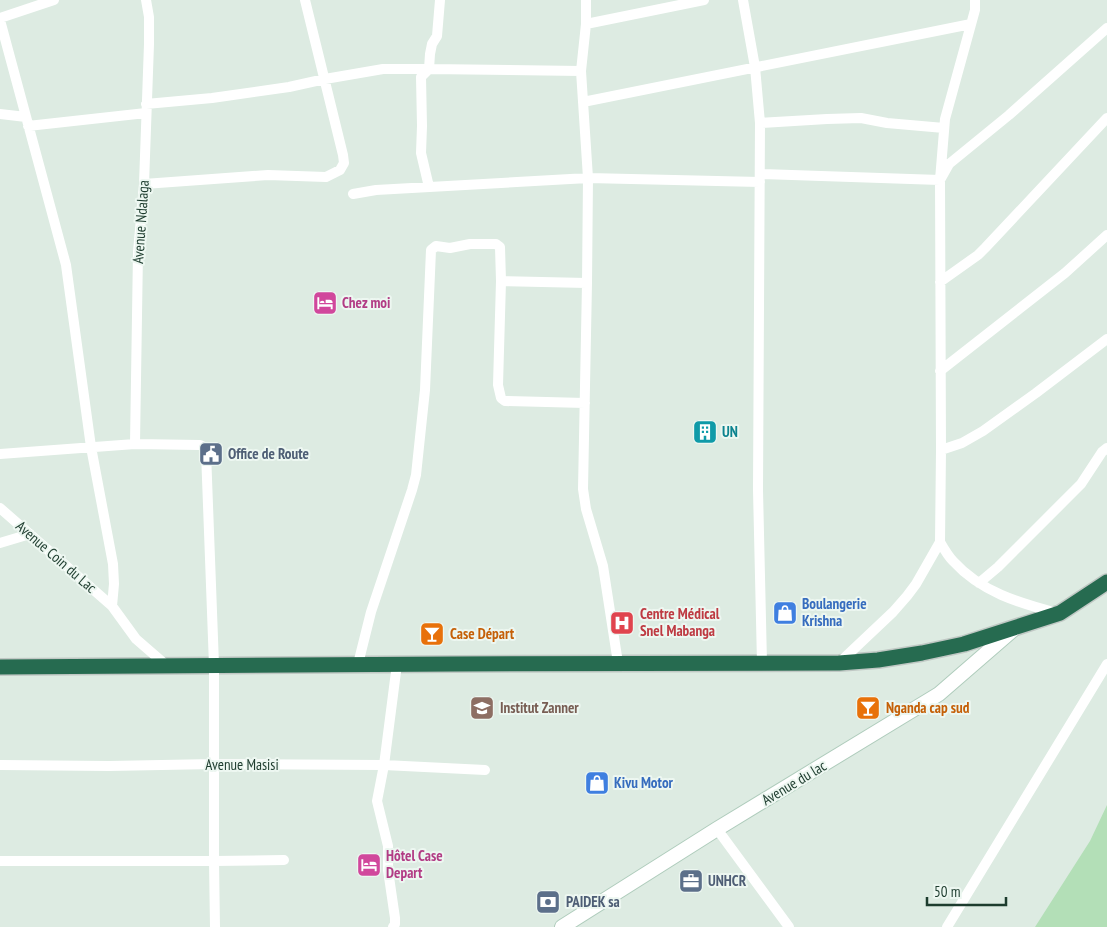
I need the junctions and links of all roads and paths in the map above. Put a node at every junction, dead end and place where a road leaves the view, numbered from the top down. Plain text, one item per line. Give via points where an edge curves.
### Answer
1 (54, 0) edge
2 (146, 0) edge
3 (305, 0) edge
4 (440, 0) edge
5 (586, 0) edge
6 (704, 0) edge
7 (743, 0) edge
8 (975, 0) edge
9 (0, 19) edge
10 (586, 24) junction
11 (971, 24) junction
12 (1107, 28) edge
13 (755, 67) junction
14 (429, 69) junction
15 (581, 72) junction
16 (325, 79) junction
17 (583, 102) junction
18 (146, 109) junction
19 (0, 114) edge
20 (1107, 118) edge
21 (27, 121) junction
22 (760, 123) junction
23 (944, 128) junction
24 (588, 178) junction
25 (760, 178) junction
26 (940, 180) junction
27 (144, 184) junction
28 (429, 187) junction
29 (353, 194) dead end
30 (1107, 235) edge
31 (501, 281) junction
32 (940, 282) junction
33 (588, 283) junction
34 (1107, 339) edge
35 (940, 371) junction
36 (585, 403) junction
37 (135, 444) junction
38 (91, 447) junction
39 (1107, 448) edge
40 (941, 450) junction
41 (0, 454) edge
42 (0, 508) edge
43 (30, 534) junction
44 (940, 542) junction
45 (0, 543) edge
46 (1107, 582) edge
47 (979, 583) junction
48 (112, 606) junction
49 (1060, 613) junction
50 (1017, 627) junction
51 (618, 663) junction
52 (762, 663) junction
53 (839, 663) junction
54 (358, 664) junction
55 (397, 664) junction
56 (1107, 664) edge
57 (166, 665) junction
58 (214, 665) junction
59 (0, 666) edge
60 (214, 764) junction
61 (0, 765) edge
62 (384, 765) junction
63 (485, 770) dead end
64 (717, 830) junction
65 (284, 860) dead end
66 (0, 861) edge
67 (214, 861) junction
68 (215, 927) edge
69 (393, 927) edge
70 (562, 927) edge
71 (789, 927) edge
72 (947, 927) edge

1 - 9 street
2 - 18 street, Avenue Ndalaga via 149,17
3 - 16 street
4 - 14 street via 437,36 432,44
5 - 10 street
6 - 10 street
7 - 13 street
8 - 11 street
9 - 21 street
10 - 15 street
11 - 13 street
11 - 23 street
12 - 26 street via 949,164
13 - 17 street
13 - 22 street
14 - 15 street
14 - 16 street via 383,70
14 - 28 street via 422,77 421,153
15 - 17 street
16 - 18 street
16 - 27 street via 344,164 334,174 326,177 268,175
17 - 24 street
18 - 21 street
18 - 27 street, Avenue Ndalaga
19 - 21 street
20 - 32 street via 978,255
21 - 38 street via 66,264
22 - 23 street via 861,118
22 - 25 street
23 - 26 street
24 - 25 street
24 - 28 street
24 - 33 street
25 - 26 street
25 - 52 street via 758,490
26 - 32 street
27 - 37 street, Avenue Ndalaga via 138,252
28 - 29 street
30 - 35 street via 1065,273
31 - 33 street
31 - 36 street via 500,398 506,401
31 - 54 street via 500,247 496,244 436,246 432,250 425,390 416,475 371,612
32 - 35 street
33 - 36 street
34 - 40 street via 984,431
35 - 40 street
36 - 51 street via 583,489 603,566
37 - 38 street
37 - 58 street via 200,445 206,452
38 - 41 street
38 - 48 street via 113,564
39 - 47 street via 1081,484
40 - 44 street
42 - 43 street, Avenue Coin du Lac
43 - 45 street
43 - 48 street, Avenue Coin du Lac
44 - 47 street via 952,560
44 - 53 street via 907,596
46 - 49 highway
47 - 49 street via 1010,600
48 - 57 street, Avenue Coin du Lac via 136,639
49 - 50 highway
50 - 53 highway via 922,653
50 - 64 main road, Avenue du lac via 939,694
51 - 52 highway
51 - 55 highway
52 - 53 highway
54 - 55 highway
54 - 58 highway
55 - 62 street
56 - 72 street
57 - 58 highway
57 - 59 highway
58 - 60 street
60 - 61 street, Avenue Masisi
60 - 62 street, Avenue Masisi
60 - 67 street
62 - 63 street, Avenue Masisi
62 - 69 street via 377,801 388,846 395,918
64 - 70 main road, Avenue du lac
64 - 71 street
65 - 67 street
66 - 67 street
67 - 68 street

